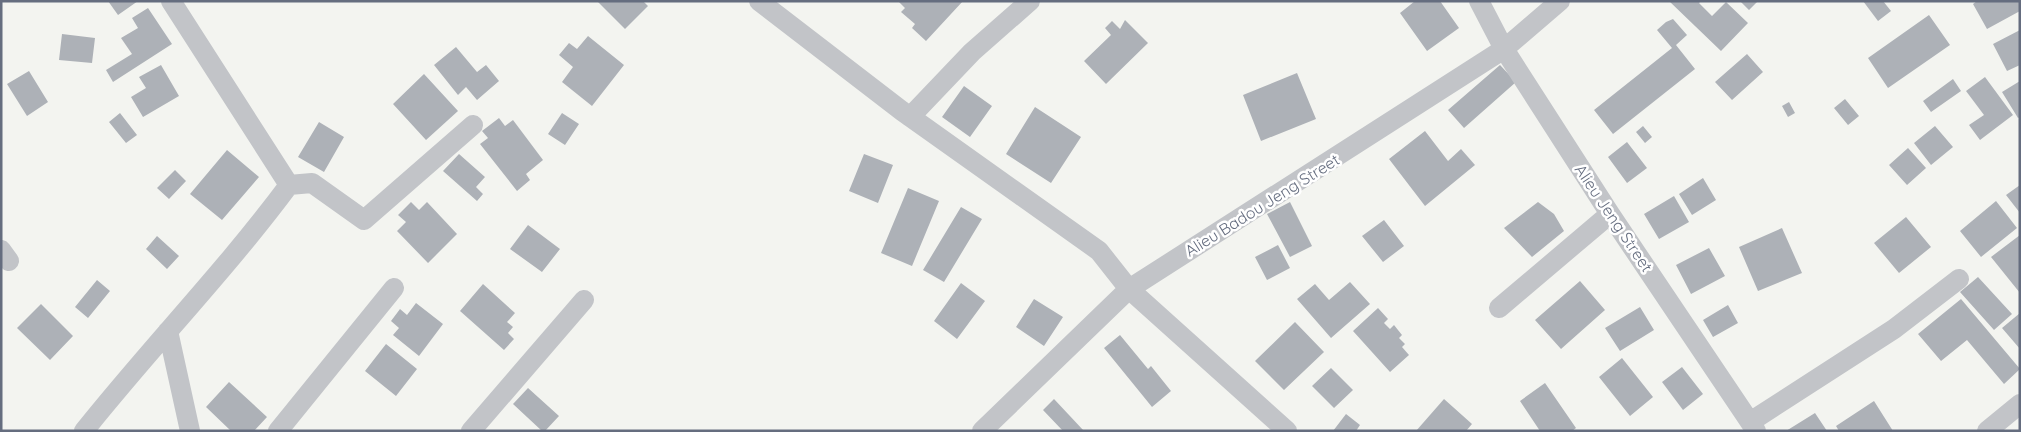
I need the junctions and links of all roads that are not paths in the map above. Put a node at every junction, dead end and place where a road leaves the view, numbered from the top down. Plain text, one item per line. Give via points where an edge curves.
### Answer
1 (171, 1) edge
2 (759, 1) edge
3 (1030, 1) edge
4 (1479, 1) edge
5 (1560, 1) edge
6 (1504, 49) junction
7 (910, 117) junction
8 (473, 125) dead end
9 (289, 185) junction
10 (1610, 214) junction
11 (1960, 279) dead end
12 (394, 288) dead end
13 (1129, 289) junction
14 (584, 300) dead end
15 (1499, 308) dead end
16 (168, 330) junction
17 (2020, 404) edge
18 (1753, 426) edge
19 (84, 431) edge
20 (190, 431) edge
21 (278, 431) edge
22 (471, 431) edge
23 (982, 431) edge
24 (1287, 431) edge
25 (1987, 431) edge

1 - 9 street
2 - 7 street
3 - 7 street via 972,52
4 - 6 street, Alieu Jeng Street
5 - 6 street, Alieu Badou Jeng Street
6 - 10 street, Alieu Jeng Street
6 - 13 street, Alieu Badou Jeng Street
7 - 13 street via 1098,251
8 - 9 street via 364,220 312,183
9 - 16 street via 248,241
10 - 15 street
10 - 18 street, Alieu Jeng Street
11 - 18 street via 1894,329
12 - 21 street
13 - 23 street, Alieu Badou Jeng Street
13 - 24 street
14 - 22 street
16 - 19 street
16 - 20 street
17 - 25 street

